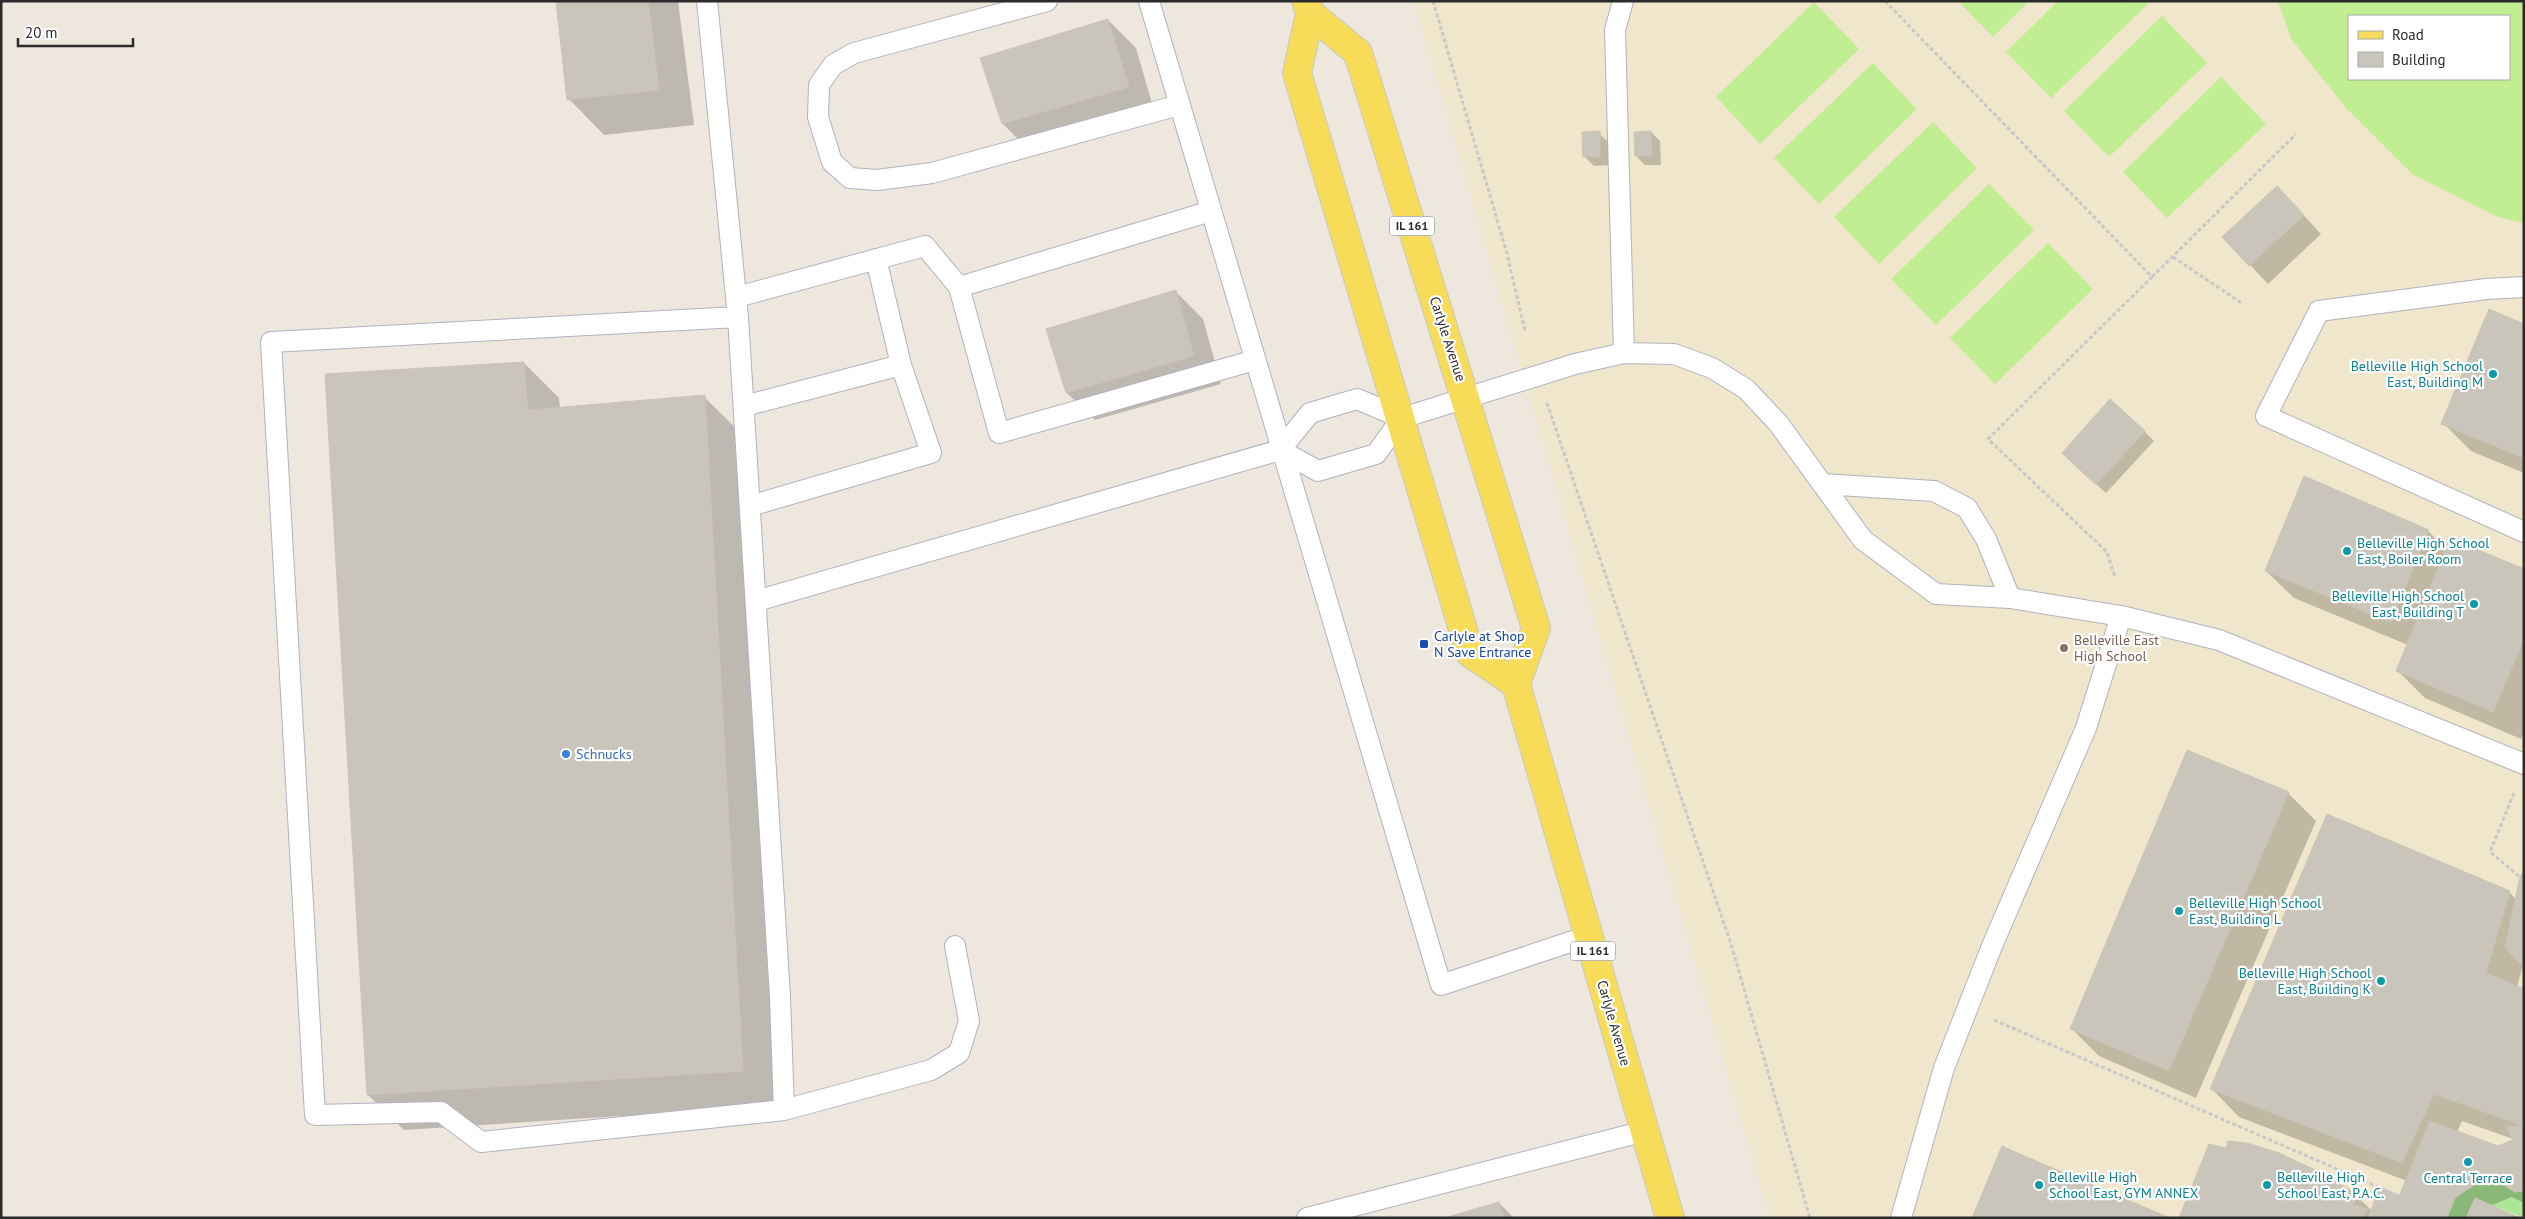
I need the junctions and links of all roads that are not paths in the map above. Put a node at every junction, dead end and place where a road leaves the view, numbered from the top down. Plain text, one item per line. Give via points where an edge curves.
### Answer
1 (707, 1) edge
2 (1047, 1) edge
3 (1149, 1) edge
4 (1623, 1) edge
5 (1308, 7) edge
6 (1179, 105) junction
7 (1211, 211) junction
8 (876, 259) junction
9 (959, 287) junction
10 (2524, 287) edge
11 (736, 297) junction
12 (738, 317) junction
13 (1624, 353) junction
14 (1255, 360) junction
15 (902, 365) junction
16 (1467, 399) junction
17 (744, 406) junction
18 (1402, 418) junction
19 (1280, 450) junction
20 (1823, 484) junction
21 (750, 506) junction
22 (2524, 532) edge
23 (2010, 598) junction
24 (756, 600) junction
25 (2121, 616) junction
26 (1516, 684) junction
27 (2524, 764) edge
28 (1588, 936) junction
29 (955, 946) dead end
30 (784, 1110) junction
31 (1645, 1131) junction
32 (1307, 1218) edge
33 (1670, 1218) edge
34 (1901, 1218) edge

1 - 11 lane
2 - 6 lane via 854,53 833,65 819,85 818,117 832,162 850,178 877,180 932,173
3 - 6 lane
4 - 13 lane via 1615,30
5 - 16 main road, Carlyle Avenue / IL 161 via 1358,53
5 - 18 main road, Carlyle Avenue / IL 161 via 1297,73
6 - 7 lane
7 - 9 lane
7 - 14 lane
8 - 9 lane via 925,246
8 - 11 lane
8 - 15 lane
9 - 14 lane via 999,433
10 - 22 lane via 2319,311 2266,416
11 - 12 lane
12 - 17 lane
12 - 30 lane via 271,342 315,1115 441,1112 481,1142
13 - 16 lane via 1538,374
13 - 20 lane via 1674,354 1731,379 1760,403
14 - 19 lane
15 - 17 lane
15 - 21 lane via 931,453
16 - 18 lane
16 - 26 main road, Carlyle Avenue / IL 161 via 1536,628
17 - 21 lane
18 - 19 lane via 1357,399 1310,413
18 - 19 lane via 1376,454 1318,471
18 - 26 main road, Carlyle Avenue / IL 161 via 1470,653
19 - 24 lane
19 - 28 lane via 1441,985
20 - 23 lane via 1863,540 1936,594
20 - 23 lane via 1934,491 1967,508 1986,538
21 - 24 lane
23 - 25 lane
24 - 30 lane
25 - 27 lane via 2219,640
25 - 34 lane via 2086,728 1944,1068
26 - 28 main road, Carlyle Avenue / IL 161
28 - 31 main road, Carlyle Avenue / IL 161
29 - 30 lane via 969,1021 958,1053 931,1070
31 - 32 lane
31 - 33 main road, Carlyle Avenue / IL 161

